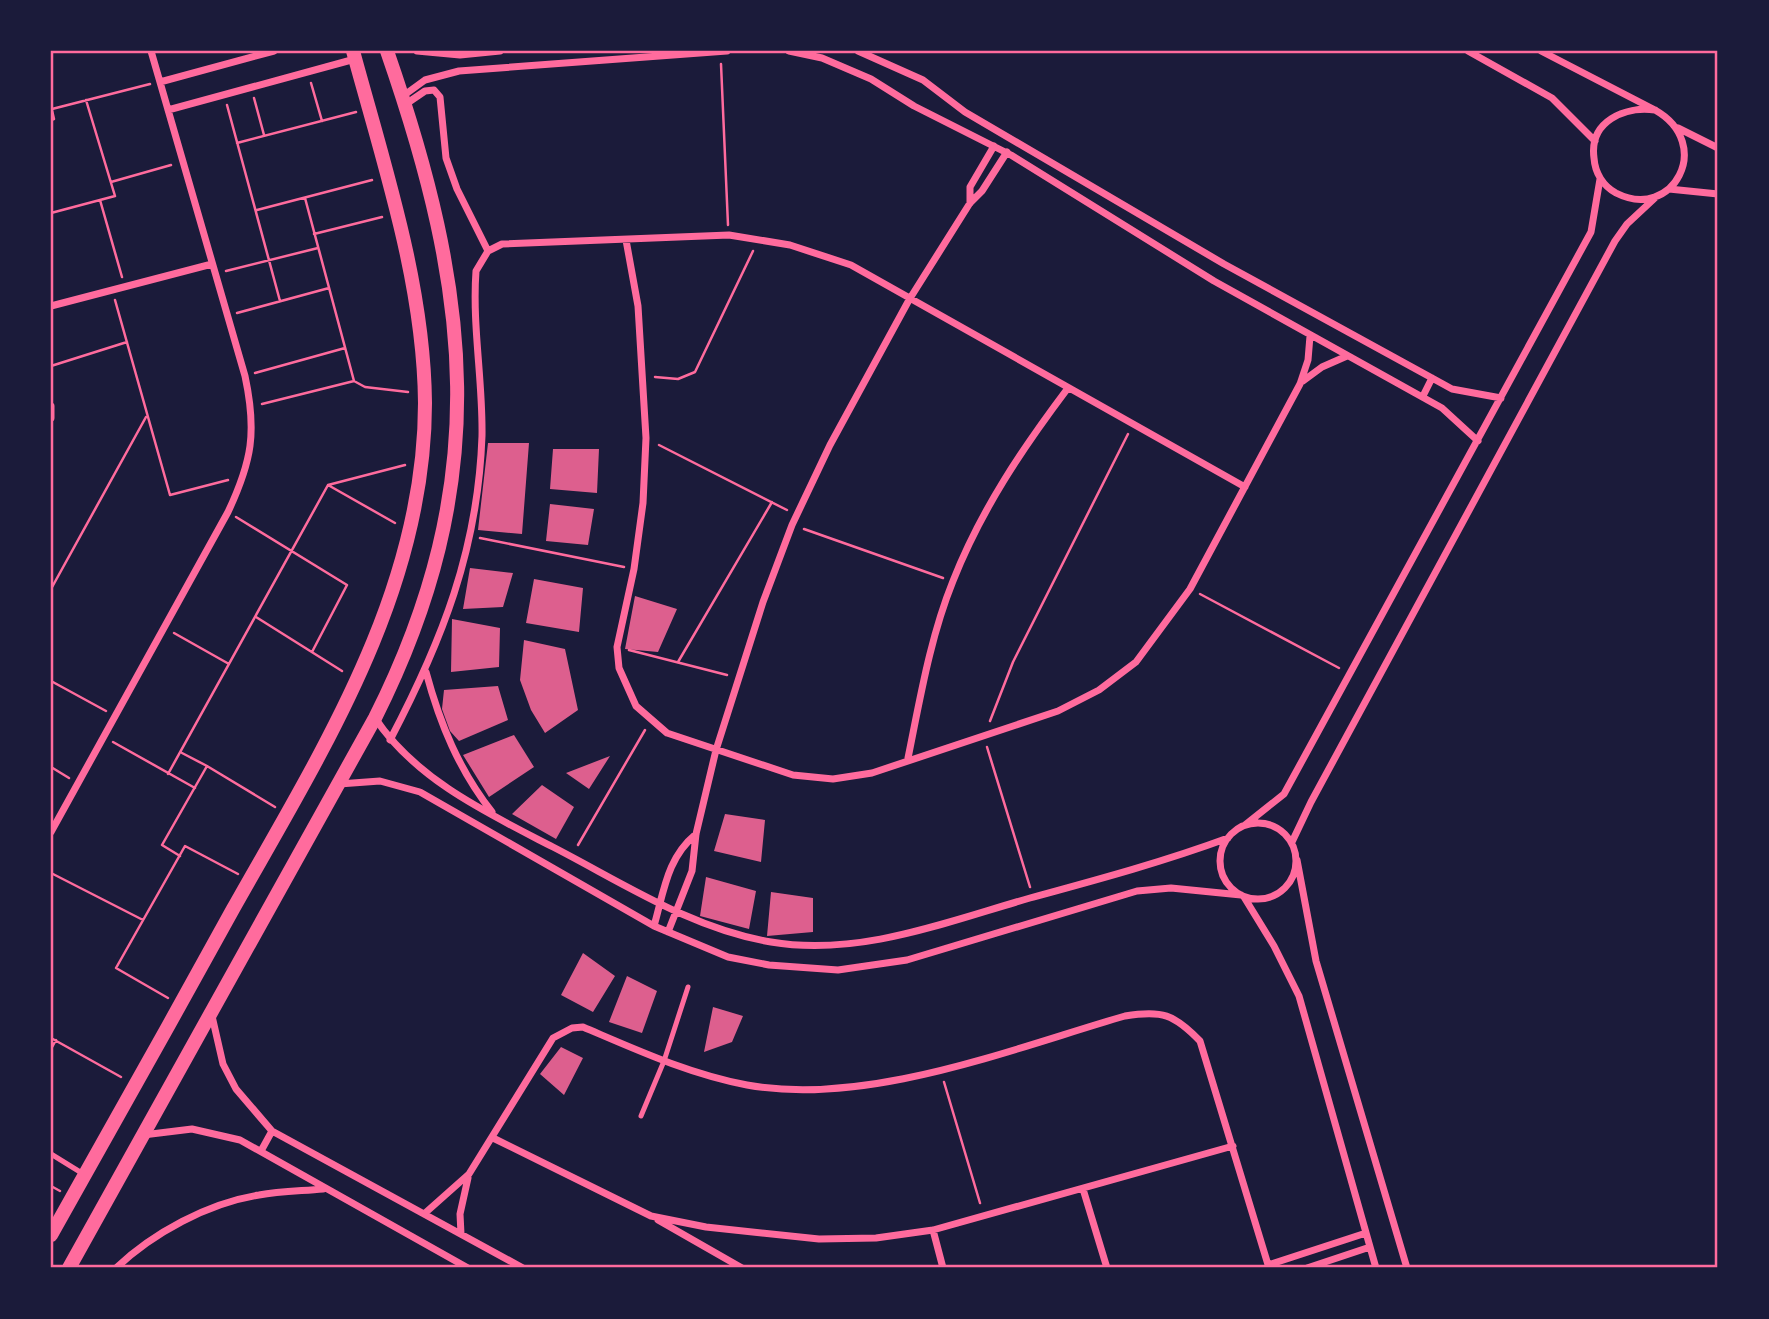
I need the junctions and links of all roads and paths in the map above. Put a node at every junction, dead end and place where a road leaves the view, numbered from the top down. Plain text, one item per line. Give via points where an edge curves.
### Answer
1 (151, 51) edge
2 (274, 51) edge
3 (387, 51) edge
4 (417, 51) edge
5 (500, 51) edge
6 (720, 51) edge
7 (727, 51) edge
8 (789, 51) edge
9 (858, 51) edge
10 (1468, 51) edge
11 (1541, 51) edge
12 (624, 54) edge
13 (354, 55) edge
14 (460, 55) junction
15 (459, 71) junction
16 (308, 72) junction
17 (160, 82) junction
18 (250, 88) junction
19 (224, 95) junction
20 (86, 100) junction
21 (405, 100) junction
22 (51, 108) edge
23 (368, 109) junction
24 (168, 110) junction
25 (1655, 110) junction
26 (51, 120) edge
27 (322, 121) junction
28 (993, 128) junction
29 (1677, 128) junction
30 (264, 135) junction
31 (985, 141) junction
32 (1595, 141) junction
33 (237, 143) junction
34 (994, 146) junction
35 (1718, 148) edge
36 (1007, 152) junction
37 (183, 162) junction
38 (383, 169) junction
39 (1600, 179) junction
40 (111, 182) junction
41 (1669, 189) junction
42 (1718, 194) edge
43 (1657, 196) junction
44 (304, 198) junction
45 (100, 200) junction
46 (970, 203) junction
47 (257, 210) junction
48 (51, 213) edge
49 (396, 213) junction
50 (314, 234) junction
51 (729, 235) junction
52 (759, 239) junction
53 (626, 240) junction
54 (318, 248) junction
55 (488, 251) junction
56 (270, 260) junction
57 (212, 264) junction
58 (215, 274) junction
59 (125, 286) junction
60 (329, 288) junction
61 (112, 290) junction
62 (909, 300) junction
63 (280, 301) junction
64 (51, 306) edge
65 (227, 316) junction
66 (1310, 336) junction
67 (127, 342) junction
68 (345, 348) junction
69 (1347, 356) junction
70 (51, 366) edge
71 (644, 371) junction
72 (245, 376) junction
73 (1432, 379) junction
74 (354, 381) junction
75 (1300, 384) junction
76 (1068, 388) junction
77 (1423, 396) junction
78 (1501, 398) junction
79 (425, 405) junction
80 (51, 406) edge
81 (251, 406) junction
82 (148, 415) junction
83 (51, 418) edge
84 (1133, 424) junction
85 (646, 438) junction
86 (1478, 441) junction
87 (422, 461) junction
88 (245, 476) junction
89 (328, 485) junction
90 (1245, 487) junction
91 (772, 502) junction
92 (228, 512) junction
93 (796, 515) junction
94 (414, 516) junction
95 (792, 525) junction
96 (469, 536) junction
97 (292, 551) junction
98 (634, 569) junction
99 (953, 582) junction
100 (51, 589) edge
101 (1190, 589) junction
102 (255, 617) junction
103 (164, 627) junction
104 (617, 647) junction
105 (312, 652) junction
106 (678, 663) junction
107 (229, 664) junction
108 (426, 672) junction
109 (1351, 675) junction
110 (741, 678) junction
111 (357, 680) junction
112 (51, 681) edge
113 (115, 716) junction
114 (375, 718) junction
115 (650, 721) junction
116 (984, 735) junction
117 (104, 737) junction
118 (390, 740) junction
119 (716, 750) junction
120 (181, 752) junction
121 (908, 758) junction
122 (207, 766) junction
123 (51, 767) edge
124 (168, 774) junction
125 (78, 784) junction
126 (338, 784) junction
127 (446, 786) junction
128 (195, 788) junction
129 (438, 802) junction
130 (287, 814) junction
131 (495, 817) junction
132 (1245, 825) junction
133 (51, 832) edge
134 (696, 834) junction
135 (1228, 838) junction
136 (1292, 842) junction
137 (180, 856) junction
138 (572, 856) junction
139 (1297, 860) junction
140 (51, 873) edge
141 (250, 880) junction
142 (1242, 896) junction
143 (1033, 897) junction
144 (661, 904) junction
145 (676, 911) junction
146 (143, 920) junction
147 (654, 926) junction
148 (668, 932) junction
149 (688, 987) dead end
150 (180, 1005) junction
151 (211, 1010) junction
152 (51, 1038) edge
153 (56, 1040) junction
154 (51, 1049) edge
155 (664, 1061) junction
156 (940, 1069) junction
157 (135, 1085) junction
158 (641, 1116) dead end
159 (272, 1131) junction
160 (143, 1135) junction
161 (493, 1138) junction
162 (1233, 1146) junction
163 (261, 1151) junction
164 (51, 1154) edge
165 (469, 1174) junction
166 (85, 1175) junction
167 (324, 1189) junction
168 (1083, 1189) junction
169 (424, 1214) junction
170 (651, 1216) junction
171 (985, 1216) junction
172 (933, 1230) junction
173 (1366, 1233) junction
174 (461, 1234) junction
175 (51, 1235) edge
176 (1370, 1247) junction
177 (1268, 1267) edge
178 (69, 1268) edge
179 (116, 1268) edge
180 (468, 1268) edge
181 (523, 1268) edge
182 (742, 1268) edge
183 (943, 1268) edge
184 (1107, 1268) edge
185 (1307, 1268) edge
186 (1376, 1268) edge
187 (1407, 1268) edge

1 - 17 street
2 - 17 street
3 - 21 main road
4 - 14 street
5 - 14 street
6 - 7 street
6 - 12 street
6 - 51 path
8 - 31 street via 822,58 871,79
9 - 28 street via 923,80
10 - 32 street via 1552,98
11 - 25 street
12 - 15 street
13 - 16 street
13 - 23 main road
14 - 15 street
15 - 21 street via 425,80
16 - 18 street
16 - 27 path
17 - 20 path
17 - 24 street
18 - 19 street
18 - 30 path
19 - 24 street
19 - 33 path
20 - 22 path
20 - 40 path
21 - 55 street via 434,90 440,97 446,158
21 - 114 main road via 450,282 456,334 457,438 431,580 404,657
22 - 26 path
23 - 27 path
23 - 38 main road
24 - 37 street
25 - 29 street
25 - 32 street via 1636,108 1618,113
27 - 30 path
28 - 31 street
28 - 73 street
29 - 35 street
29 - 41 street via 1683,140 1683,167
30 - 33 path
31 - 34 street
32 - 39 street via 1593,154
33 - 47 path
34 - 36 street
34 - 46 street via 971,187
36 - 46 street
36 - 66 street
37 - 40 path
37 - 57 street
38 - 44 path via 369,182
38 - 49 main road
39 - 43 street via 1626,198
39 - 78 street via 1591,232
40 - 45 path via 115,196
41 - 42 street
41 - 43 street
43 - 136 street via 1615,242
44 - 47 path
44 - 50 path
45 - 48 path
45 - 59 path
46 - 62 street
47 - 56 path
49 - 50 path
49 - 79 main road via 415,294
50 - 54 path
51 - 52 street
51 - 53 street
52 - 62 street via 851,265
52 - 71 path via 695,372 660,379
53 - 55 street via 510,243
53 - 71 street
54 - 56 path
54 - 60 path
55 - 96 street via 476,271 481,438
56 - 58 path
56 - 63 path
57 - 58 street
57 - 59 street
58 - 65 street
59 - 61 street
60 - 63 path
60 - 68 path
61 - 64 street
61 - 67 path
62 - 76 street
62 - 93 street
63 - 65 path
65 - 72 street
66 - 69 street
66 - 75 street
67 - 70 path
67 - 82 path
68 - 72 path
68 - 74 path
69 - 75 street
69 - 77 street
71 - 85 street
72 - 81 street
73 - 77 street
73 - 78 street via 1463,392
74 - 79 path via 365,387 402,390
74 - 81 path
75 - 90 street
76 - 84 street
76 - 99 street via 1016,459 984,513
77 - 86 street
78 - 86 street
79 - 87 main road
80 - 83 street
81 - 88 street via 251,454
82 - 88 path via 170,495
82 - 100 path
84 - 90 street
84 - 116 path via 1013,662
85 - 91 path
85 - 98 street
86 - 109 street
87 - 89 path
87 - 94 main road
88 - 92 street
89 - 94 path via 396,523
89 - 97 path
90 - 101 street
91 - 93 path
91 - 106 path
92 - 97 path
92 - 103 street
93 - 95 street
94 - 111 main road via 391,600
95 - 99 path
95 - 110 street
96 - 98 path
96 - 108 street via 449,615
97 - 102 path
97 - 105 path via 347,584
98 - 104 street
99 - 121 street via 933,642
101 - 109 path
101 - 116 street via 1136,662 1099,690 1058,711
102 - 105 path
102 - 107 path
103 - 107 path
103 - 113 street
104 - 106 path
104 - 115 street via 625,688
105 - 111 path
106 - 110 path
107 - 120 path
108 - 118 street
108 - 131 street via 453,750
109 - 132 street via 1284,794
110 - 119 street
111 - 130 main road
112 - 113 path
113 - 117 street
114 - 118 street
114 - 126 main road
115 - 119 street via 667,733
115 - 138 path
116 - 121 street
116 - 143 path
117 - 124 path
117 - 125 street
118 - 127 street
119 - 121 street via 793,775 833,779 872,773
119 - 134 street
120 - 122 path
120 - 124 path
122 - 128 path
122 - 130 path
123 - 125 path
124 - 128 path
125 - 133 street
126 - 129 street via 400,784
126 - 151 main road
127 - 129 street
127 - 131 street
128 - 137 path via 162,845
129 - 147 street
130 - 141 main road
131 - 138 street
132 - 135 street
132 - 136 street via 1272,825
134 - 144 street via 675,856
134 - 145 street via 692,871
135 - 142 street via 1221,870
135 - 143 street
136 - 139 street
137 - 141 path via 185,846
137 - 146 path
138 - 144 street
139 - 142 street via 1294,875 1274,896 1259,900
139 - 187 street via 1316,961
140 - 146 path
141 - 150 main road
142 - 148 street via 1171,888 1137,891 907,960 838,970 803,970 728,957
142 - 173 street via 1299,996
143 - 145 street via 899,935 835,946 770,942
144 - 145 street
144 - 147 street
145 - 148 street
146 - 150 path via 116,968
147 - 148 street
149 - 155 lane
150 - 157 main road
151 - 159 street via 215,1038 230,1077
151 - 160 main road
152 - 153 path
153 - 154 path
153 - 157 path
155 - 156 street via 750,1085 797,1090 893,1082
155 - 158 lane
155 - 161 street via 583,1027 562,1031 553,1038
156 - 162 street via 1153,1012 1181,1021 1200,1041
156 - 171 path
157 - 166 main road
159 - 163 street
159 - 169 street
160 - 163 street via 167,1129 204,1130
160 - 178 main road
161 - 165 street
161 - 170 street
162 - 168 street
162 - 177 street
163 - 167 street
164 - 166 lane
165 - 169 street
165 - 174 street
166 - 175 main road
167 - 179 street via 256,1195 192,1216 133,1252
167 - 180 street
168 - 171 street
168 - 184 street
169 - 174 street
170 - 172 street via 819,1239
170 - 182 street
171 - 172 street
172 - 183 street
173 - 176 street
173 - 177 street
174 - 181 street
176 - 185 street
176 - 186 street

